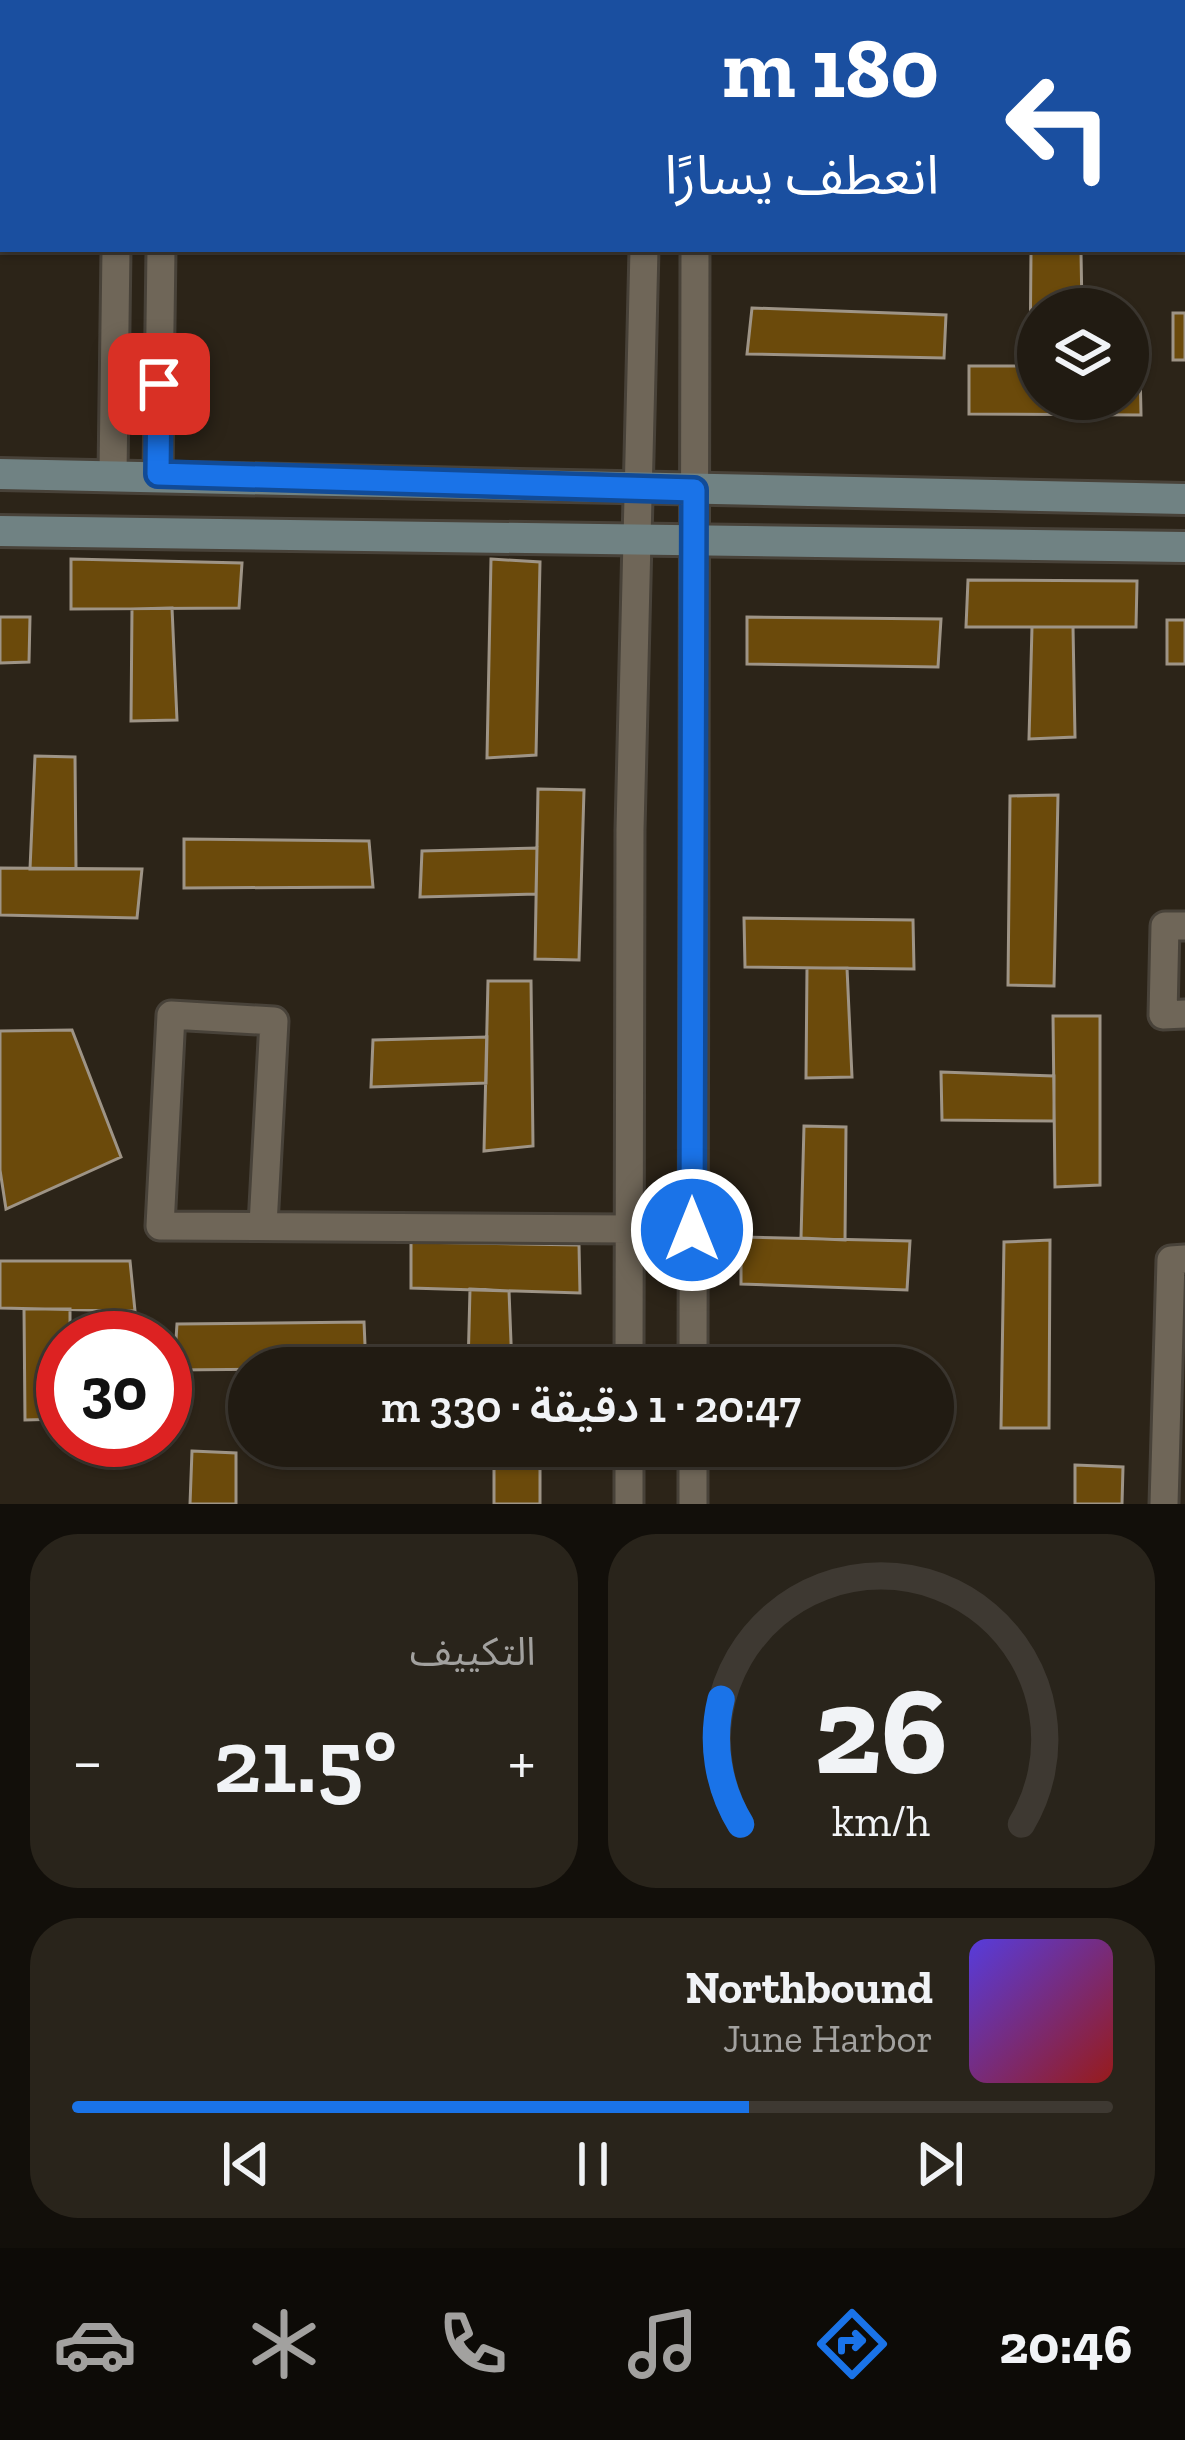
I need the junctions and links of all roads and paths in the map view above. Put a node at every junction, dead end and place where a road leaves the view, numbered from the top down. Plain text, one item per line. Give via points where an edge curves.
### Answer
1 (116, 252) edge
2 (161, 252) edge
3 (644, 252) edge
4 (695, 252) edge
5 (0, 474) edge
6 (112, 474) junction
7 (158, 474) junction
8 (640, 487) junction
9 (694, 490) junction
10 (1185, 499) edge
11 (0, 531) edge
12 (637, 537) junction
13 (692, 541) junction
14 (1185, 547) edge
15 (1185, 926) edge
16 (1185, 1014) edge
17 (263, 1225) junction
18 (629, 1229) junction
19 (1185, 1259) edge
20 (1177, 1340) edge
21 (629, 1347) edge
22 (693, 1347) edge
23 (629, 1467) edge
24 (693, 1467) edge
25 (629, 1504) edge
26 (693, 1504) edge
27 (1164, 1504) edge

1 - 6 street
2 - 7 street
3 - 8 street
4 - 9 street
5 - 6 main road
6 - 7 main road
7 - 8 main road
8 - 9 main road
8 - 12 street
9 - 10 main road
9 - 13 street
11 - 12 main road
12 - 13 main road
12 - 18 street
13 - 14 main road
13 - 22 street
15 - 16 street via 1165,926 1163,1015
17 - 17 street via 160,1226 171,1015 274,1021
17 - 18 street
18 - 21 street
19 - 20 street via 1171,1260
20 - 27 street
23 - 25 street
24 - 26 street

